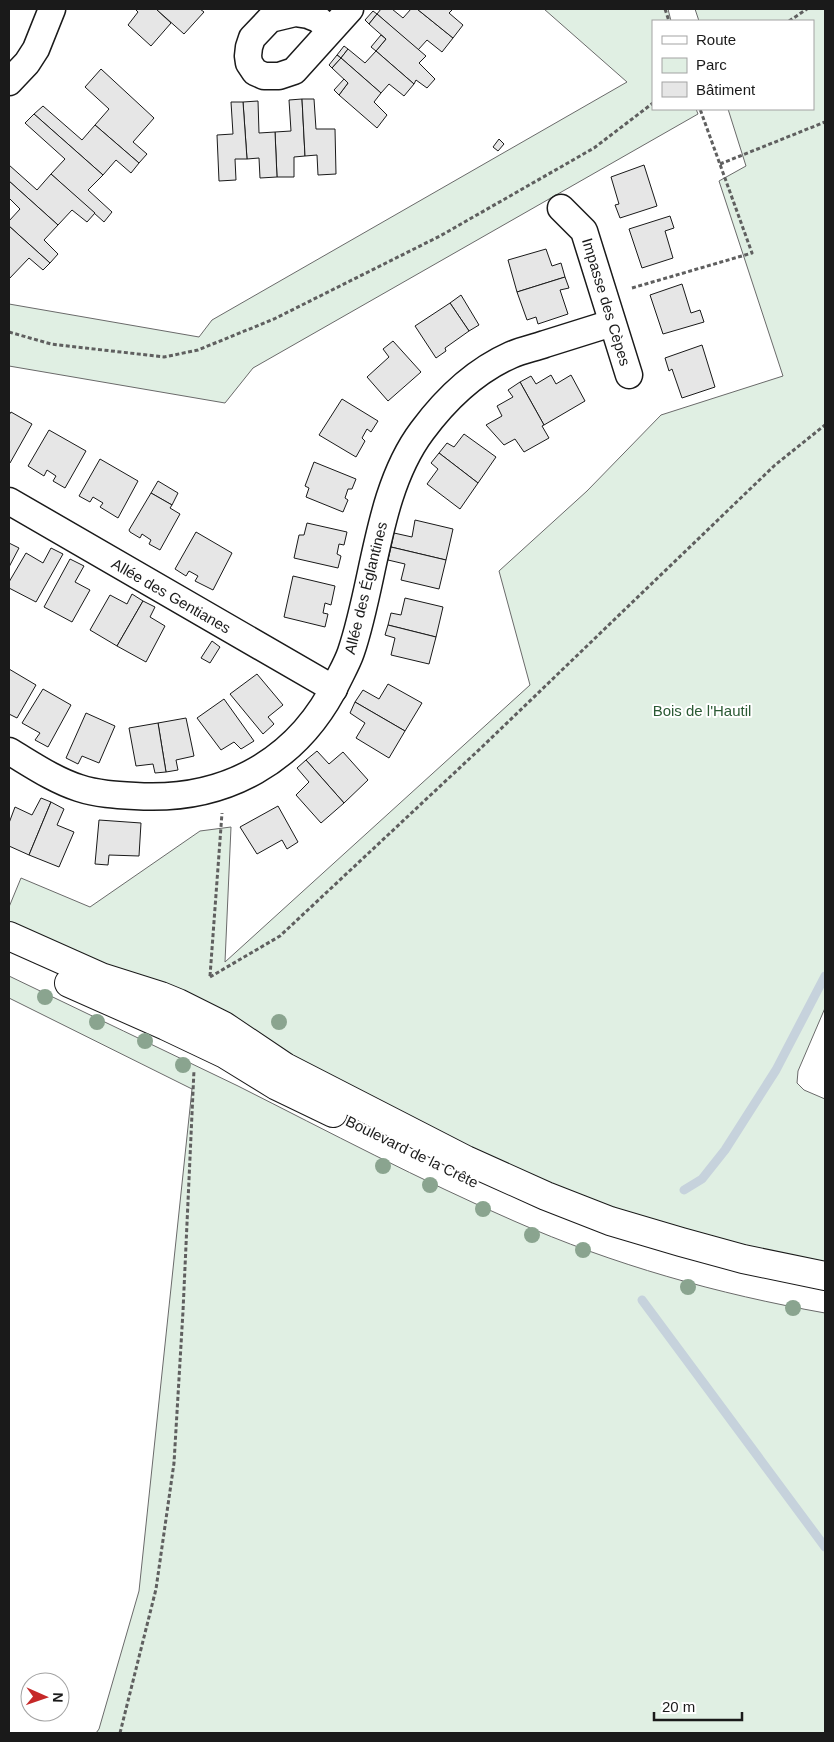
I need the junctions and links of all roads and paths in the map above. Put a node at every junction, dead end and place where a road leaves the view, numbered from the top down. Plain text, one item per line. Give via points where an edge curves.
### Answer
1 (52, 9) edge
2 (350, 9) edge
3 (807, 9) edge
4 (790, 20) edge
5 (330, 30) dead end
6 (9, 82) edge
7 (652, 104) edge
8 (700, 110) edge
9 (825, 122) edge
10 (720, 164) junction
11 (561, 208) dead end
12 (605, 296) junction
13 (612, 323) junction
14 (9, 332) edge
15 (629, 375) dead end
16 (825, 425) edge
17 (9, 501) edge
18 (334, 689) junction
19 (9, 751) edge
20 (215, 789) junction
21 (18, 950) edge
22 (197, 1063) dead end
23 (825, 1276) edge
24 (825, 1293) edge
25 (120, 1733) edge

1 - 6 street via 36,49
2 - 5 street
3 - 4 path
7 - 14 path via 594,148 440,236 274,319 198,350 164,358 51,344
8 - 10 path
9 - 10 path
10 - 12 path via 752,253
11 - 12 street, Impasse des Cèpes via 584,231
12 - 13 street, Impasse des Cèpes
13 - 15 street, Impasse des Cèpes
13 - 18 street, Allée des Églantines via 512,355 494,365 457,391 421,432 409,452 388,504 351,654
16 - 20 path via 775,465 280,936 210,977 223,816
17 - 18 street, Allée des Gentianes
18 - 20 street, Allée des Églantines via 320,713 288,748 271,762
19 - 20 street, Allée des Églantines via 77,788 100,793 162,797
21 - 23 street, Boulevard de la Crête via 185,1006 224,1026 285,1067 466,1160 546,1196 610,1221 681,1242
21 - 24 street, Boulevard de la Crête via 224,1054 277,1086 525,1205 685,1263
22 - 25 path via 194,1069 174,1463 156,1589

